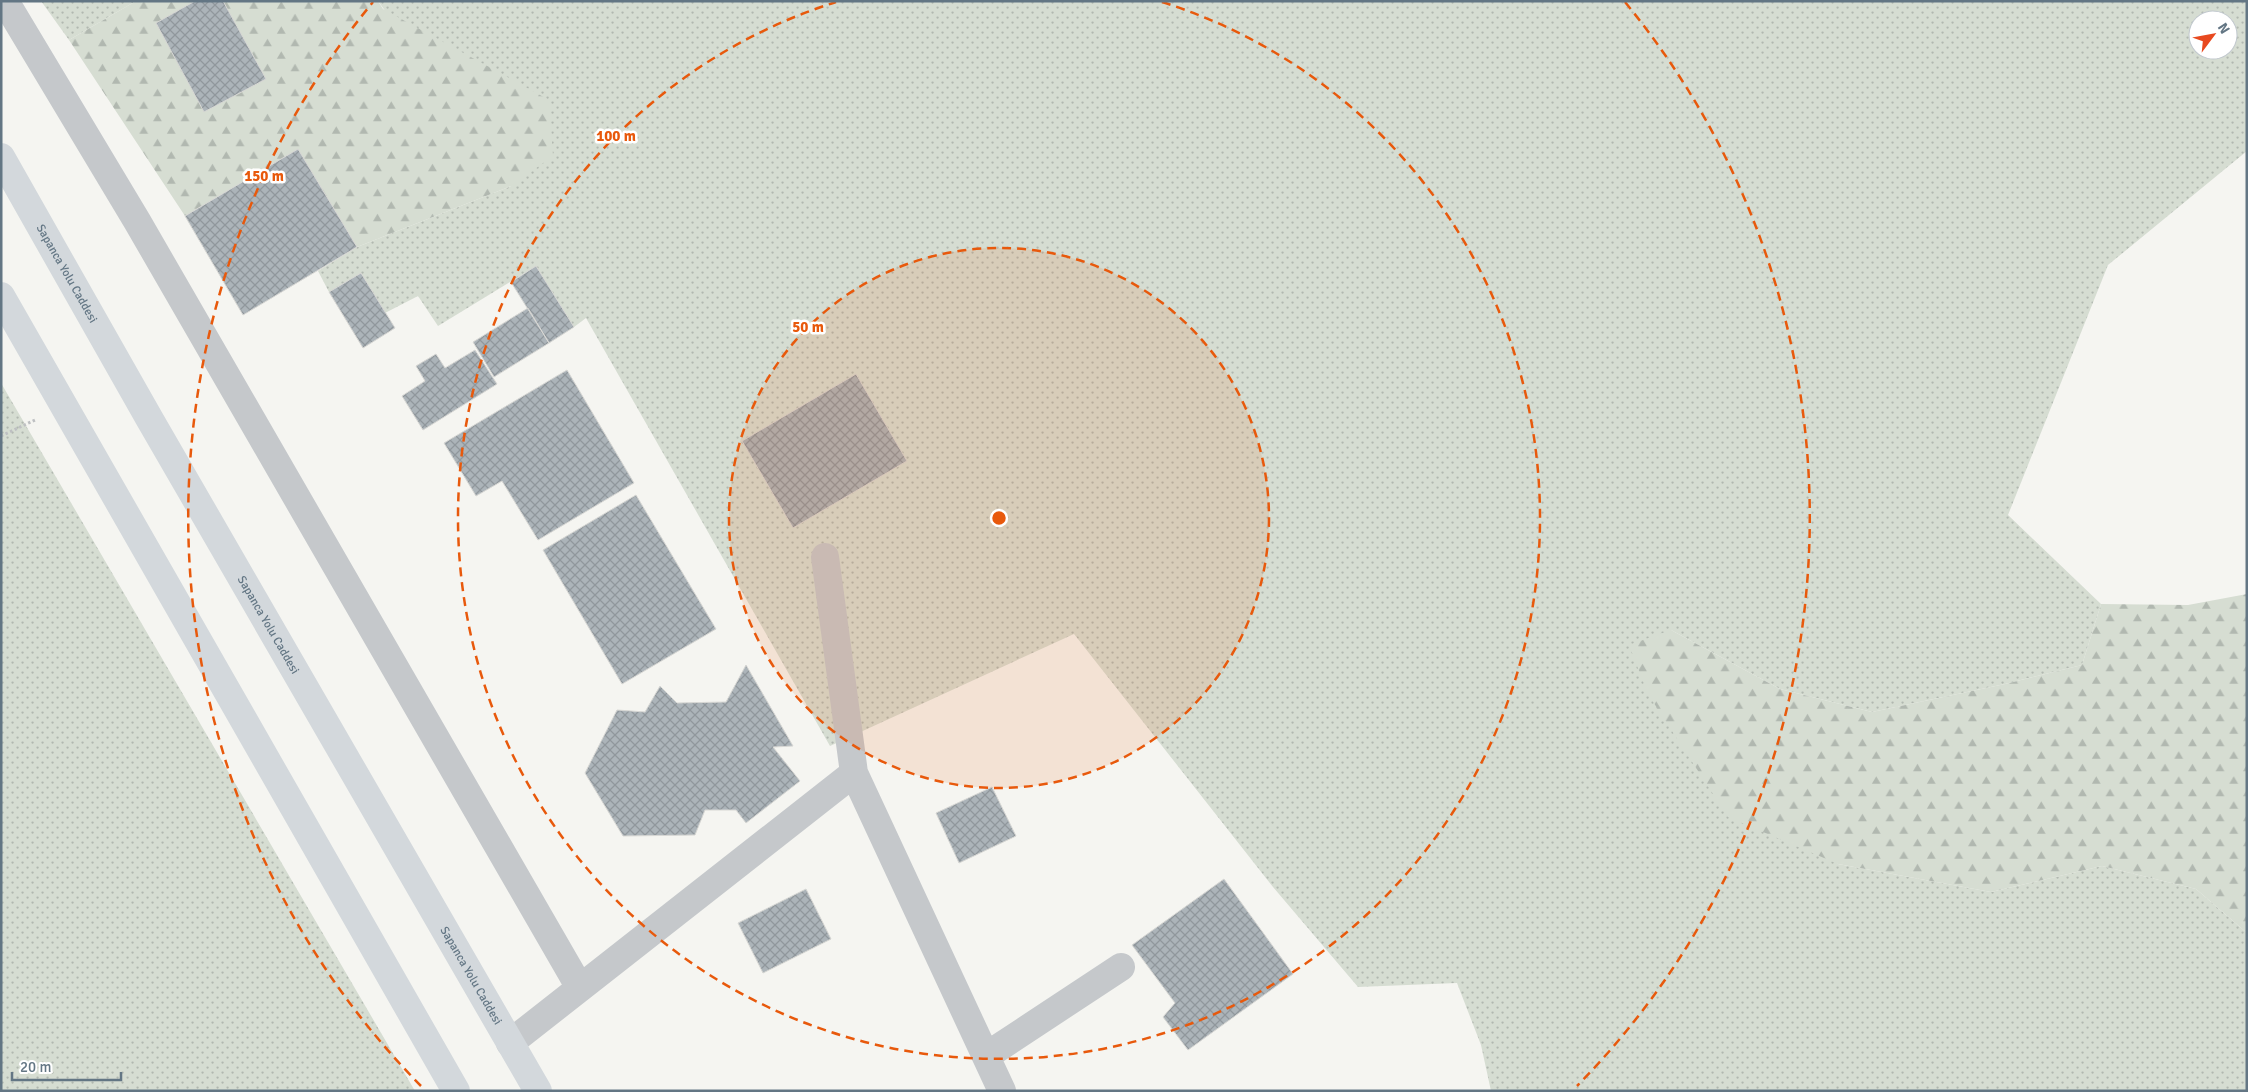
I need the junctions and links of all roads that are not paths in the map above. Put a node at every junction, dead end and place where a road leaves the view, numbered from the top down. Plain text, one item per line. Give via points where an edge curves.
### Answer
1 (5, 1) edge
2 (1, 157) edge
3 (1, 296) edge
4 (825, 558) dead end
5 (854, 773) junction
6 (1121, 967) dead end
7 (580, 988) junction
8 (510, 1042) junction
9 (986, 1056) junction
10 (456, 1091) edge
11 (538, 1091) edge
12 (1002, 1091) edge

1 - 7 street via 137,221
2 - 8 highway, Sapanca Yolu Caddesi
3 - 10 highway
4 - 5 street
5 - 7 street
5 - 9 street
6 - 9 street
7 - 8 street
8 - 11 highway, Sapanca Yolu Caddesi
9 - 12 street

